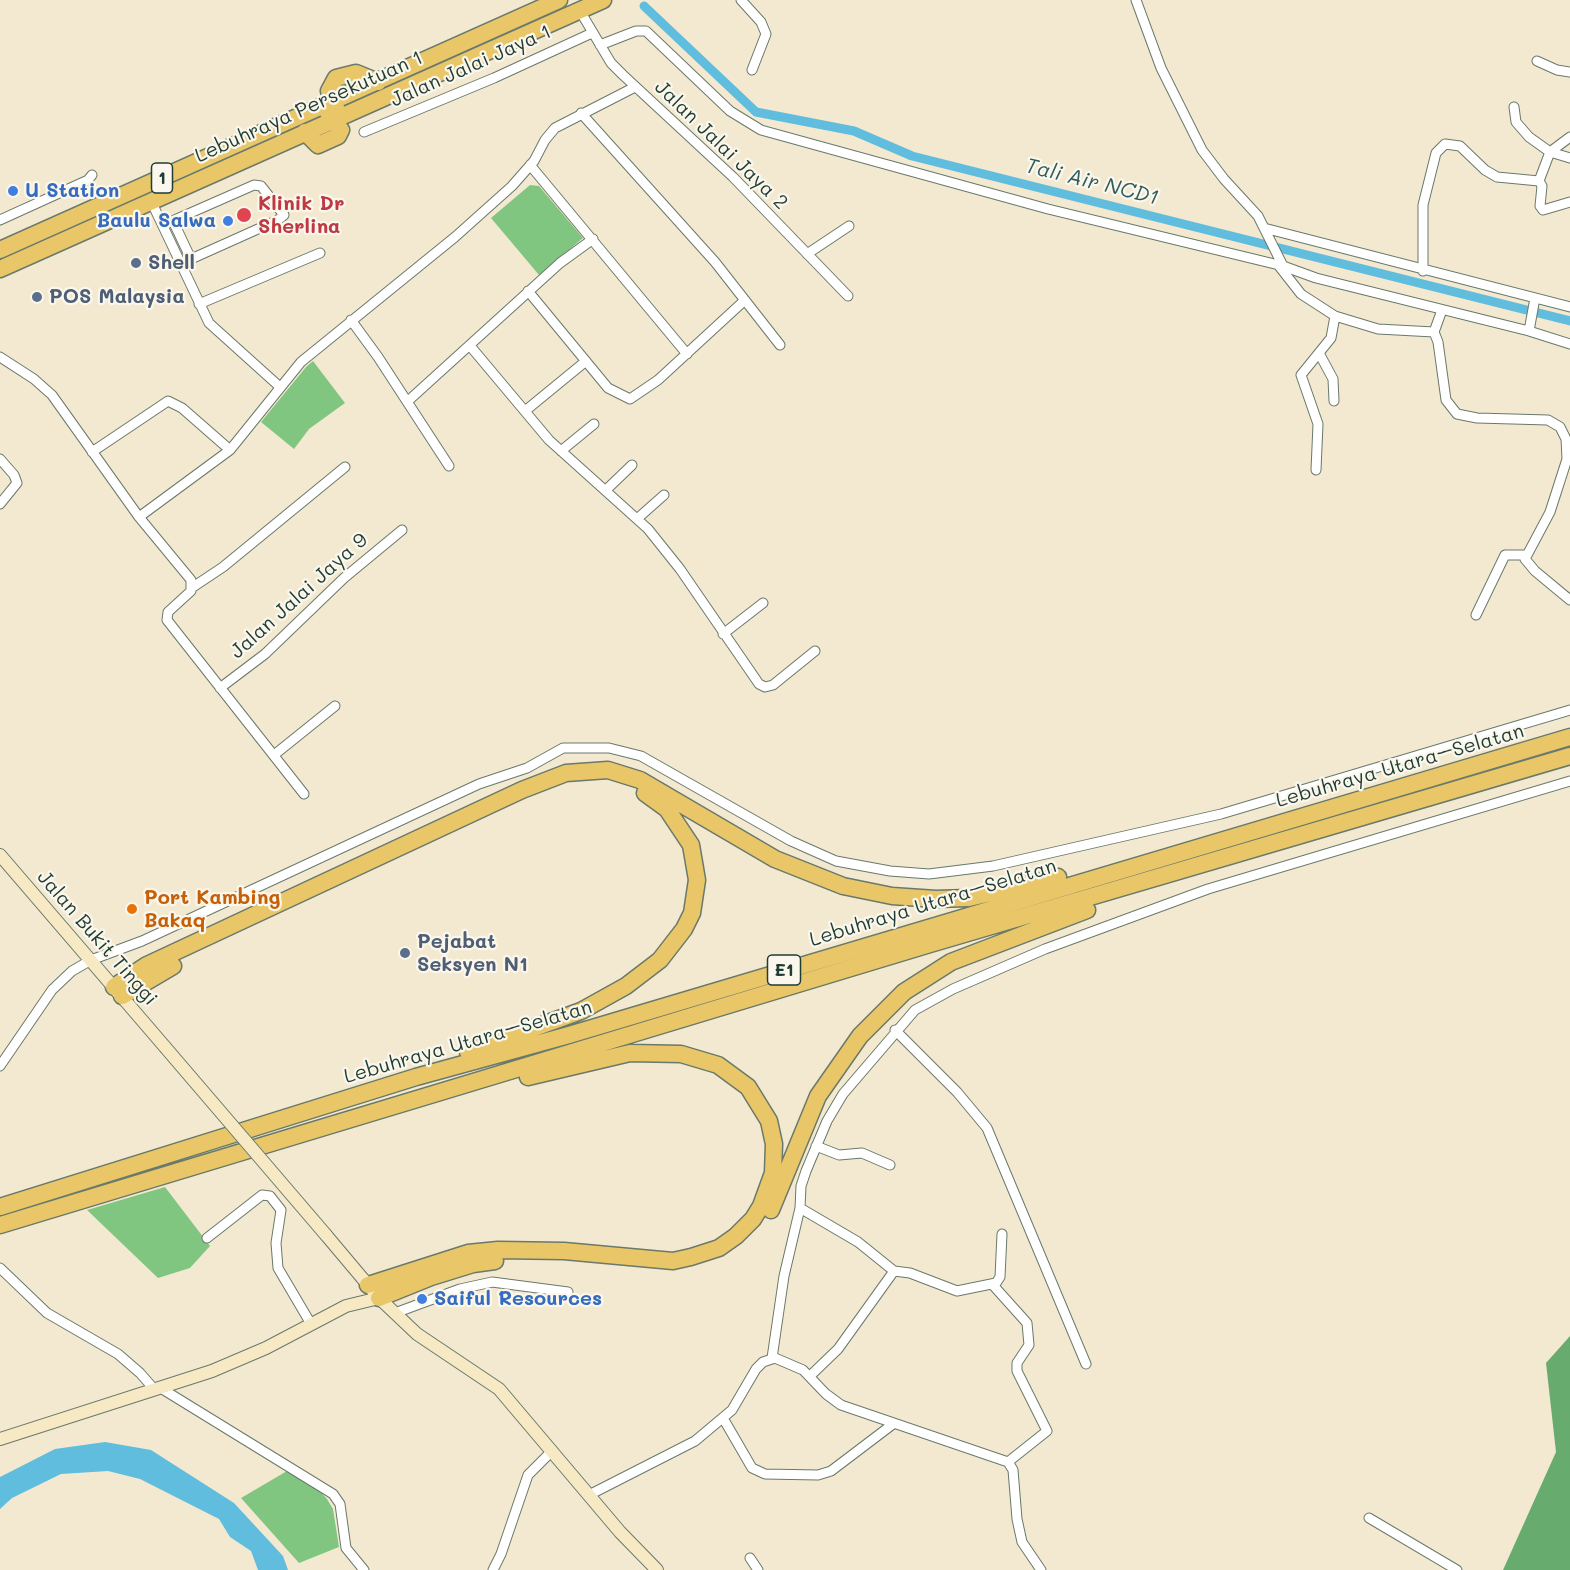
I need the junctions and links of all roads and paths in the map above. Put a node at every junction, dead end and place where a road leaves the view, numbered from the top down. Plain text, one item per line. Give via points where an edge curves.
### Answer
1 (559, 0) edge
2 (603, 0) edge
3 (741, 0) edge
4 (1136, 0) edge
5 (580, 11) junction
6 (592, 33) junction
7 (600, 45) junction
8 (1537, 61) dead end
9 (753, 70) dead end
10 (1570, 72) edge
11 (635, 87) junction
12 (1514, 107) dead end
13 (332, 111) junction
14 (581, 113) junction
15 (364, 132) dead end
16 (1570, 137) edge
17 (1550, 152) junction
18 (1570, 158) edge
19 (530, 165) junction
20 (92, 175) dead end
21 (1539, 181) junction
22 (151, 201) junction
23 (1570, 202) edge
24 (0, 220) edge
25 (173, 221) junction
26 (163, 225) junction
27 (849, 226) dead end
28 (1265, 232) junction
29 (593, 239) junction
30 (0, 250) edge
31 (320, 253) dead end
32 (807, 254) junction
33 (187, 262) junction
34 (1280, 263) junction
35 (0, 269) edge
36 (1423, 271) junction
37 (528, 291) junction
38 (848, 296) dead end
39 (745, 300) junction
40 (1535, 301) junction
41 (199, 304) junction
42 (1570, 307) edge
43 (1442, 310) junction
44 (1335, 316) junction
45 (351, 320) junction
46 (1530, 327) junction
47 (1434, 332) junction
48 (1570, 344) edge
49 (780, 345) dead end
50 (471, 346) junction
51 (1319, 353) junction
52 (687, 354) junction
53 (0, 357) edge
54 (586, 361) junction
55 (280, 387) junction
56 (408, 401) junction
57 (1334, 401) dead end
58 (525, 411) junction
59 (594, 424) dead end
60 (230, 450) junction
61 (561, 451) junction
62 (92, 452) junction
63 (0, 459) edge
64 (449, 465) dead end
65 (632, 465) dead end
66 (345, 467) dead end
67 (1316, 470) dead end
68 (606, 490) junction
69 (664, 495) dead end
70 (0, 504) edge
71 (139, 517) junction
72 (638, 518) junction
73 (402, 530) dead end
74 (1526, 555) junction
75 (193, 587) junction
76 (1570, 600) edge
77 (763, 603) dead end
78 (1476, 615) dead end
79 (723, 634) junction
80 (815, 651) dead end
81 (220, 688) junction
82 (335, 706) dead end
83 (1570, 711) edge
84 (1570, 737) edge
85 (274, 755) junction
86 (1570, 756) edge
87 (1570, 781) edge
88 (304, 794) dead end
89 (0, 855) edge
90 (1137, 864) junction
91 (1129, 886) junction
92 (91, 960) junction
93 (118, 992) junction
94 (895, 1030) junction
95 (0, 1066) edge
96 (416, 1077) junction
97 (340, 1122) junction
98 (816, 1146) junction
99 (891, 1165) dead end
100 (0, 1207) edge
101 (800, 1208) junction
102 (0, 1225) edge
103 (1002, 1234) dead end
104 (207, 1238) dead end
105 (0, 1268) edge
106 (894, 1271) junction
107 (992, 1284) junction
108 (368, 1285) junction
109 (568, 1292) dead end
110 (379, 1298) junction
111 (346, 1306) junction
112 (395, 1313) junction
113 (311, 1324) junction
114 (772, 1358) junction
115 (1086, 1364) dead end
116 (810, 1376) junction
117 (156, 1388) junction
118 (723, 1418) junction
119 (893, 1424) junction
120 (0, 1439) edge
121 (552, 1451) junction
122 (1008, 1461) junction
123 (589, 1495) junction
124 (1369, 1518) dead end
125 (750, 1558) dead end
126 (364, 1570) edge
127 (493, 1570) edge
128 (657, 1570) edge
129 (758, 1570) edge
130 (1041, 1570) edge
131 (1458, 1570) edge

1 - 13 highway, Lebuhraya Persekutuan 1 via 378,82 361,74 340,76 331,85
2 - 5 highway, Lebuhraya Persekutuan 1 / 1
3 - 9 street via 761,22 766,34
4 - 28 street via 1161,68 1202,150 1258,216
5 - 6 street, Jalan Jalai Jaya 2
5 - 13 highway, Lebuhraya Persekutuan 1 / 1
6 - 7 street, Jalan Jalai Jaya 2
6 - 15 street, Jalan Jalai Jaya 1
7 - 11 street, Jalan Jalai Jaya 2 via 611,63
7 - 34 street via 636,31 646,32 735,115 761,130 1048,209
8 - 10 street
11 - 14 street
11 - 32 street, Jalan Jalai Jaya 2 via 733,177
12 - 17 street via 1521,129
13 - 22 highway, Lebuhraya Persekutuan 1 / 1 via 305,132
13 - 30 highway, Lebuhraya Persekutuan 1 / 1
14 - 19 street via 555,128
14 - 39 street
16 - 17 street
17 - 18 street
17 - 21 street
19 - 29 street
19 - 45 street via 455,237
20 - 24 street
21 - 23 street via 1543,210
21 - 36 street via 1497,177 1460,146 1450,143 1441,147 1436,153 1423,206
22 - 26 street
22 - 35 highway, Lebuhraya Persekutuan 1 / 1
25 - 26 street
25 - 33 street
25 - 33 street via 254,185 261,186 285,217
26 - 33 street
27 - 32 street
28 - 34 street
28 - 36 street
29 - 37 street
29 - 52 street
31 - 41 street
32 - 38 street, Jalan Jalai Jaya 2
33 - 41 street
34 - 43 street via 1316,278
34 - 44 street via 1301,294
36 - 40 street
37 - 50 street
37 - 54 street
39 - 49 street
39 - 52 street
40 - 42 street
40 - 46 street
41 - 55 street via 219,334
43 - 46 street
43 - 47 street
44 - 47 street via 1378,329
44 - 51 street via 1333,333
45 - 55 street via 301,362
45 - 56 street
46 - 48 street
47 - 74 street via 1446,400 1454,412 1477,418 1548,420 1563,432 1568,455 1564,469 1548,516
50 - 56 street
50 - 58 street
51 - 57 street via 1333,379
51 - 67 street via 1301,375 1318,424
52 - 54 street via 630,399 608,388
53 - 62 street via 52,395
54 - 58 street
55 - 60 street
56 - 64 street
58 - 61 street
59 - 61 street
60 - 62 street via 182,408 168,401
60 - 71 street
61 - 68 street
62 - 71 street
63 - 70 street via 16,479 13,491
65 - 68 street
66 - 75 street
68 - 72 street
69 - 72 street
71 - 75 street
72 - 79 street via 680,569
73 - 81 street, Jalan Jalai Jaya 9 via 344,578 265,654
74 - 76 street via 1535,571
74 - 78 street via 1505,555
75 - 81 street via 166,615
77 - 79 street
79 - 80 street via 754,679 765,687
81 - 85 street
82 - 85 street
83 - 92 street via 1221,814 993,866 929,874 866,868 820,856 641,756 618,749 570,747 527,768 479,784 142,941
84 - 90 highway, Lebuhraya Utara–Selatan / E1
85 - 88 street
86 - 91 highway, Lebuhraya Utara–Selatan / E1
87 - 94 street via 1234,880 1046,949 953,989 915,1010
89 - 92 main road, Jalan Bukit Tinggi
90 - 93 highway via 1124,861 969,898 892,896 843,886 775,859 640,780 608,770 566,773 147,966
90 - 96 highway, Lebuhraya Utara–Selatan / E1 via 569,1035
91 - 97 highway, Lebuhraya Utara–Selatan / E1
91 - 110 highway via 1112,900 951,962 903,992 860,1036 818,1096 770,1213 756,1231 721,1258 679,1268 499,1260 431,1277
92 - 93 main road, Jalan Bukit Tinggi
92 - 95 street via 52,990
93 - 96 highway via 558,784 613,781 652,796 667,809 691,844 697,880 692,913 660,960 626,986 580,1011 435,1064
93 - 108 main road, Jalan Bukit Tinggi, bridge
94 - 98 street via 843,1094
94 - 115 street via 987,1128
96 - 100 highway, Lebuhraya Utara–Selatan / E1
97 - 102 highway, Lebuhraya Utara–Selatan / E1
97 - 108 highway via 439,1101 580,1063 660,1051 698,1057 736,1077 760,1102 774,1144 774,1173 753,1219 736,1236 705,1253 673,1261 564,1251 488,1251 426,1264
98 - 99 street via 838,1155 862,1153
98 - 101 street via 801,1186
101 - 106 street via 858,1242
101 - 114 street via 784,1276
103 - 107 street via 1000,1277
104 - 113 street via 262,1195 270,1196 281,1210 276,1243 278,1268
105 - 117 street via 47,1313 118,1354
106 - 107 street via 957,1291
106 - 116 street via 838,1349
107 - 122 street via 1028,1323 1029,1345 1018,1361 1017,1371 1047,1431
108 - 110 main road, Jalan Bukit Tinggi
108 - 111 main road
109 - 112 street via 492,1282 460,1289
110 - 111 main road
110 - 112 main road, Jalan Bukit Tinggi
111 - 113 main road
112 - 121 main road, Jalan Bukit Tinggi via 429,1343 493,1383
113 - 117 main road via 238,1360
114 - 116 street via 787,1361
114 - 118 street via 752,1374 738,1402
116 - 119 street via 833,1400
117 - 120 main road
117 - 126 street via 333,1494 340,1504 346,1548
118 - 119 street via 752,1468 765,1474 831,1472
118 - 123 street via 689,1444
119 - 122 street
121 - 123 main road, Jalan Bukit Tinggi
121 - 127 street via 528,1475
122 - 130 street via 1013,1470 1022,1542
123 - 128 main road, Jalan Bukit Tinggi
124 - 131 street
125 - 129 street

